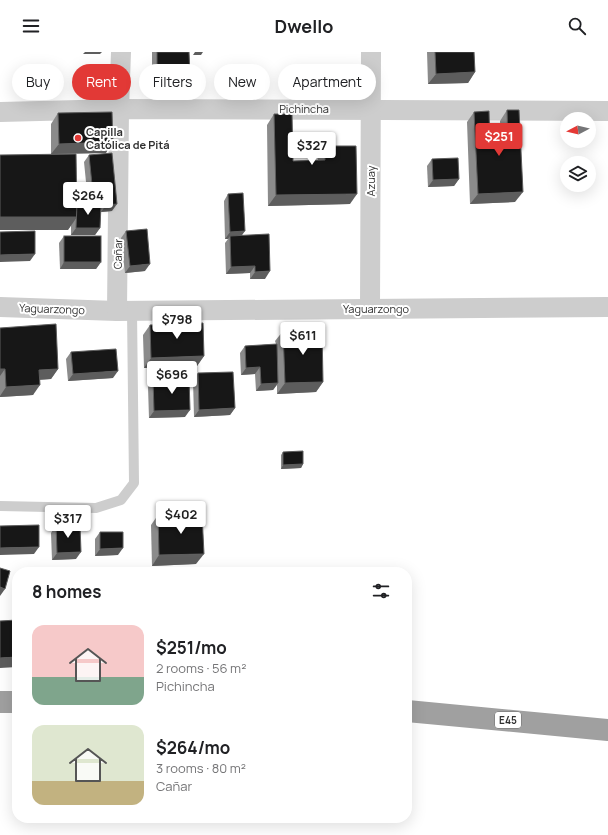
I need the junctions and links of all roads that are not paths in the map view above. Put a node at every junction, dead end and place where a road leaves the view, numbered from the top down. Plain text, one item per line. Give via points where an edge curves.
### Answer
1 (121, 52) edge
2 (372, 52) edge
3 (119, 109) junction
4 (371, 110) junction
5 (608, 111) edge
6 (0, 112) edge
7 (0, 307) edge
8 (608, 307) edge
9 (370, 309) junction
10 (124, 311) junction
11 (0, 506) edge
12 (0, 702) edge
13 (12, 702) edge
14 (412, 711) edge
15 (608, 730) edge

1 - 3 street, Cañar
2 - 4 street, Azuay
3 - 4 street, Pichincha
3 - 6 street, Pichincha
3 - 10 street, Cañar
4 - 5 street, Pichincha
4 - 9 street, Azuay
7 - 10 street, Yaguarzongo
8 - 9 street, Yaguarzongo
9 - 10 street, Yaguarzongo
10 - 11 lane via 134,483 121,500 96,508
12 - 13 highway
14 - 15 highway, E45

